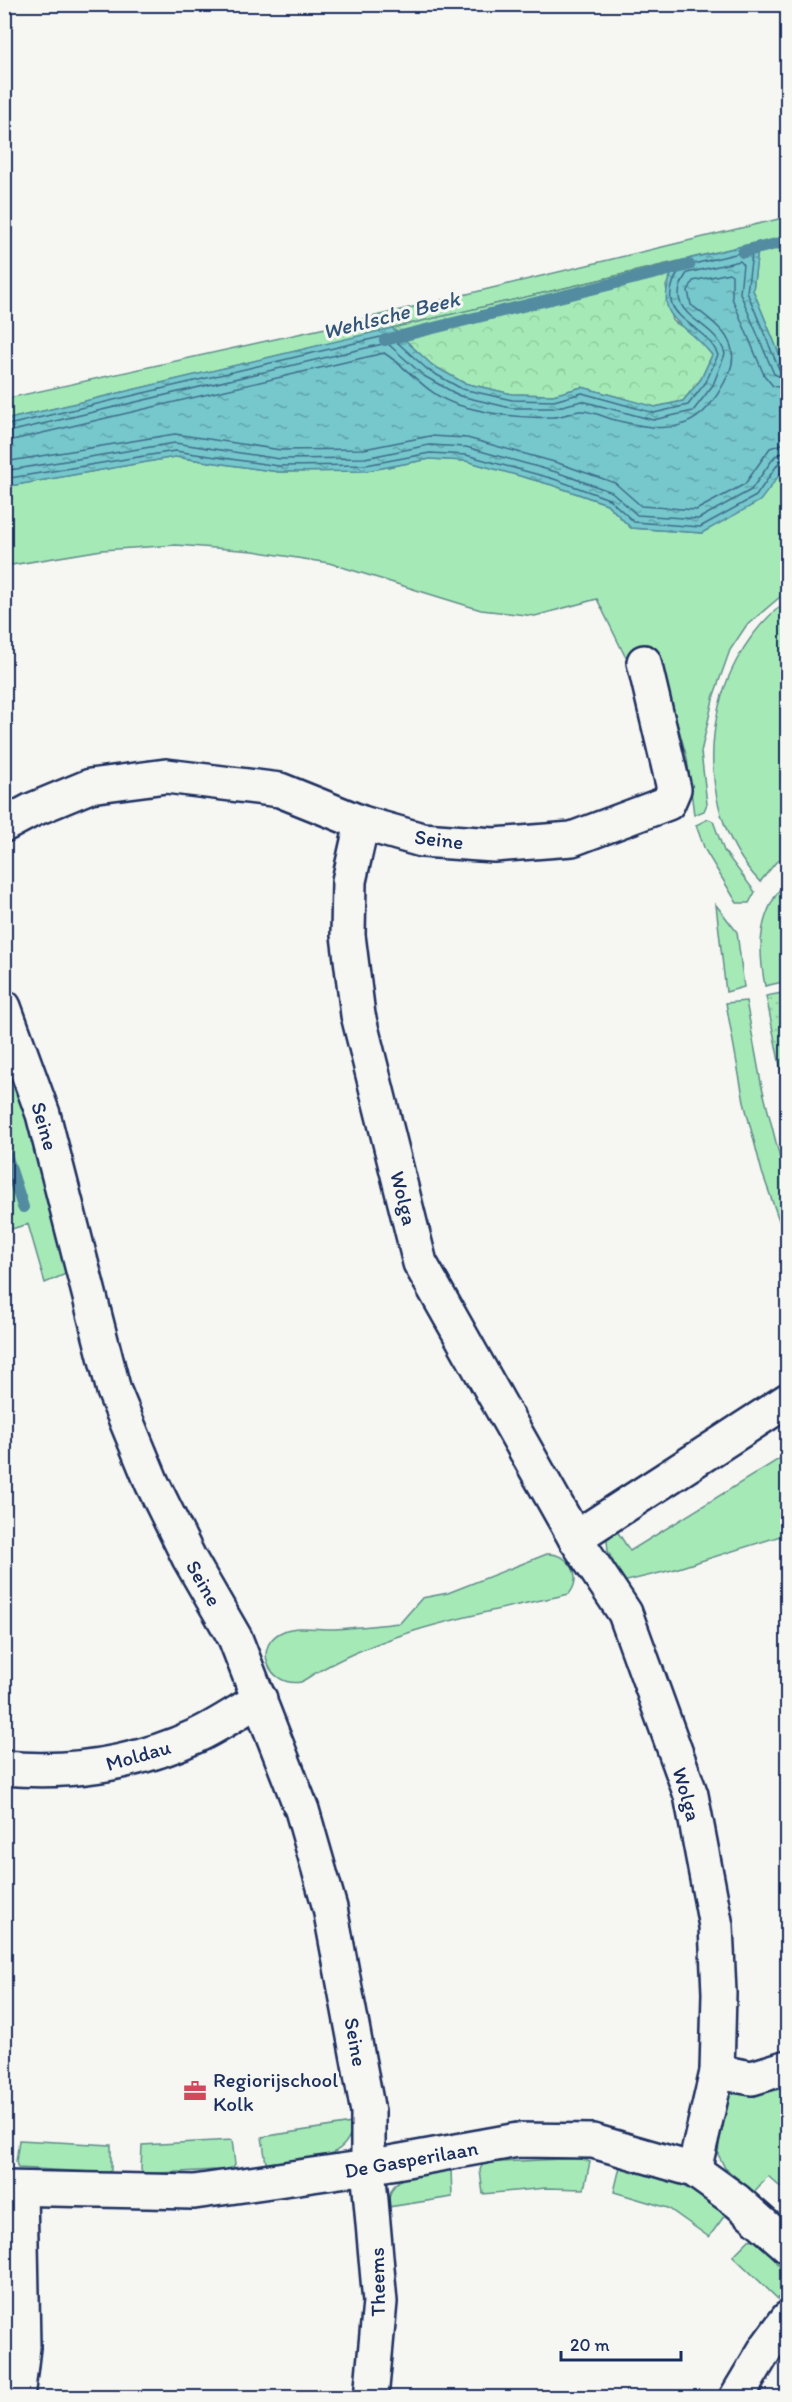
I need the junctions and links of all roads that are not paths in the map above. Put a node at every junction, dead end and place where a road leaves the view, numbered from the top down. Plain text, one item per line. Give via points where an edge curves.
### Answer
1 (644, 662) dead end
2 (362, 823) junction
3 (4, 825) edge
4 (4, 1007) edge
5 (788, 1400) edge
6 (575, 1538) junction
7 (260, 1699) junction
8 (4, 1768) edge
9 (788, 2067) edge
10 (717, 2072) junction
11 (368, 2167) junction
12 (694, 2170) junction
13 (12, 2189) edge
14 (788, 2246) edge
15 (788, 2318) edge
16 (17, 2397) edge
17 (371, 2397) edge
18 (736, 2397) edge

1 - 2 street, Seine via 674,789 668,803 572,839 494,845 422,840
2 - 3 street, Seine via 280,790 166,776 90,786
2 - 6 street, Wolga via 350,881 348,924 358,1014 420,1263
4 - 7 street, Seine via 43,1114 114,1391 152,1483 235,1638
5 - 6 street
6 - 10 street, Wolga via 625,1613 691,1795 716,1926
7 - 8 street, Moldau via 197,1736 140,1758 84,1769
7 - 11 street, Seine via 302,1810 330,1908 368,2112
9 - 10 street via 752,2078
10 - 12 street, Wolga
11 - 12 street, De Gasperilaan via 528,2140 593,2140
11 - 13 street, De Gasperilaan via 194,2192
11 - 17 street, Theems via 380,2301
12 - 14 street, De Gasperilaan
13 - 16 street via 22,2347
15 - 18 street

